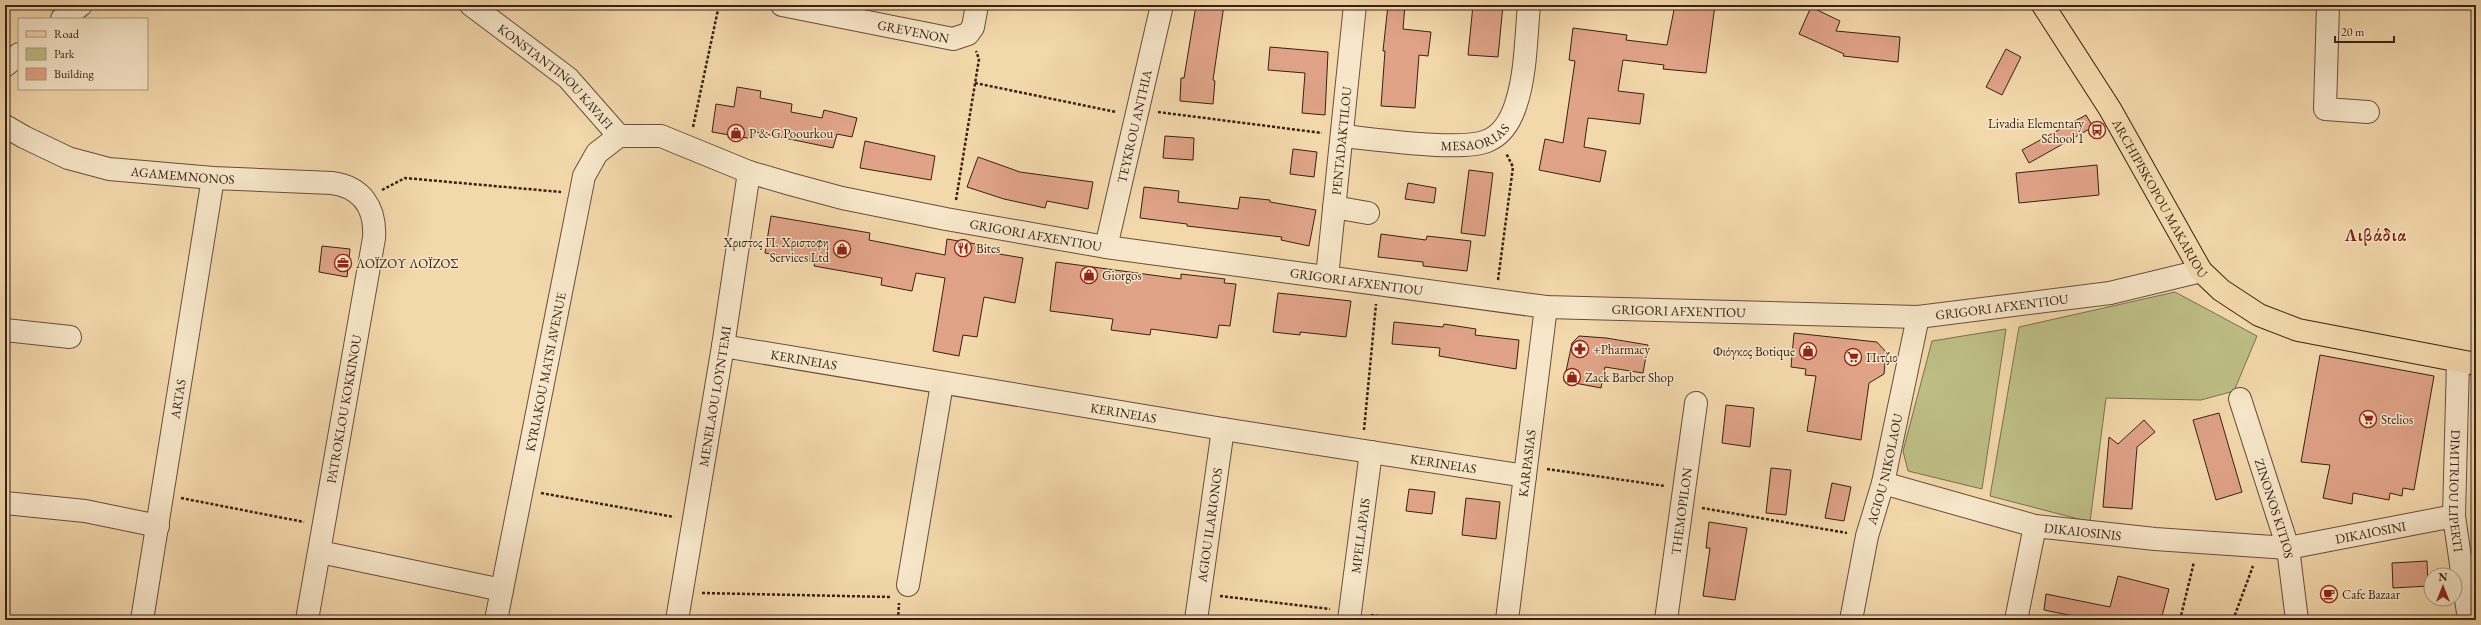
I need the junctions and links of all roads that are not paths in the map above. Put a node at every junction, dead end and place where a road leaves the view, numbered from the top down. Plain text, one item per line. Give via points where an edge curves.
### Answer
1 (782, 5) edge
2 (977, 5) edge
3 (1162, 5) edge
4 (1355, 5) edge
5 (1529, 5) edge
6 (2043, 5) edge
7 (2328, 5) edge
8 (484, 8) edge
9 (18, 55) edge
10 (5, 66) edge
11 (2368, 112) dead end
12 (5, 126) edge
13 (619, 136) junction
14 (1342, 136) junction
15 (749, 172) junction
16 (213, 178) junction
17 (366, 199) joint
18 (1334, 207) junction
19 (1368, 213) dead end
20 (1106, 247) junction
21 (2201, 271) junction
22 (1327, 277) junction
23 (1546, 307) junction
24 (1918, 317) junction
25 (5, 330) edge
26 (70, 337) dead end
27 (723, 346) junction
28 (2467, 362) edge
29 (942, 384) junction
30 (2240, 399) dead end
31 (1696, 403) dead end
32 (1223, 429) junction
33 (1367, 451) junction
34 (1526, 471) junction
35 (1883, 483) junction
36 (5, 503) edge
37 (2454, 516) junction
38 (158, 526) junction
39 (2035, 526) junction
40 (2288, 548) junction
41 (320, 552) junction
42 (502, 590) junction
43 (904, 591) road end
44 (1349, 616) edge
45 (142, 620) edge
46 (308, 620) edge
47 (496, 620) edge
48 (677, 620) edge
49 (1196, 620) edge
50 (1507, 620) edge
51 (1666, 620) edge
52 (1851, 620) edge
53 (2016, 620) edge
54 (2297, 620) edge
55 (2468, 620) edge

1 - 2 street, GREVENON via 953,39 968,34 973,27
3 - 20 street, TEYKROU ANTHIA
4 - 14 street, PENTADAKTILOU
5 - 14 street, MESAORIAS via 1519,95 1506,126 1496,136 1486,142 1460,146
6 - 21 main road, ARCHIPISKOPOU MAKARIOU via 2110,110
7 - 11 street via 2325,110
8 - 13 street, KONSTANTINOU KAVAFI via 568,78
9 - 10 street
12 - 16 street, AGAMEMNONOS via 40,145 88,165
13 - 15 street, GRIGORI AFXENTIOU via 661,136
13 - 42 street, KYRIAKOU MATSI AVENUE via 597,153 584,176
14 - 18 street, PENTADAKTILOU
15 - 20 street, GRIGORI AFXENTIOU via 842,198
15 - 27 street, MENELAOU LOYNTEMI
16 - 17 street, AGAMEMNONOS via 332,183 345,185
16 - 38 street, ARTAS
17 - 41 street, PATROKLOU KOKKINOU via 375,224 374,238
18 - 19 street
18 - 22 street, PENTADAKTILOU
20 - 22 street, GRIGORI AFXENTIOU
21 - 24 street, GRIGORI AFXENTIOU via 2110,293
21 - 28 main road, ARCHIPISKOPOU MAKARIOU via 2221,290 2259,315 2298,330
22 - 23 street, GRIGORI AFXENTIOU
23 - 24 street, GRIGORI AFXENTIOU
23 - 34 street, KARPASIAS
24 - 35 street, AGIOU NIKOLAOU
25 - 26 street
27 - 29 street, KERINEIAS
27 - 48 street, MENELAOU LOYNTEMI
28 - 37 street, DIMITRIOU LIPERTI
29 - 32 street, KERINEIAS
29 - 43 street
30 - 40 street, ZINONOS KITIOS
31 - 51 street, THEMOPILON
32 - 33 street, KERINEIAS
32 - 49 street, AGIOU ILARIONOS
33 - 34 street, KERINEIAS
33 - 44 street, MPELLAPAIS
34 - 50 street, KARPASIAS
35 - 39 street, DIKAIOSINIS
35 - 52 street, AGIOU NIKOLAOU via 1867,536
36 - 38 street via 85,511
37 - 40 street, DIKAIOSINI
37 - 55 street, DIMITRIOU LIPERTI
38 - 45 street, ARTAS
39 - 40 street, DIKAIOSINIS
39 - 53 street
40 - 54 street, ZINONOS KITIOS
41 - 42 street
41 - 46 street, PATROKLOU KOKKINOU
42 - 47 street, KYRIAKOU MATSI AVENUE

